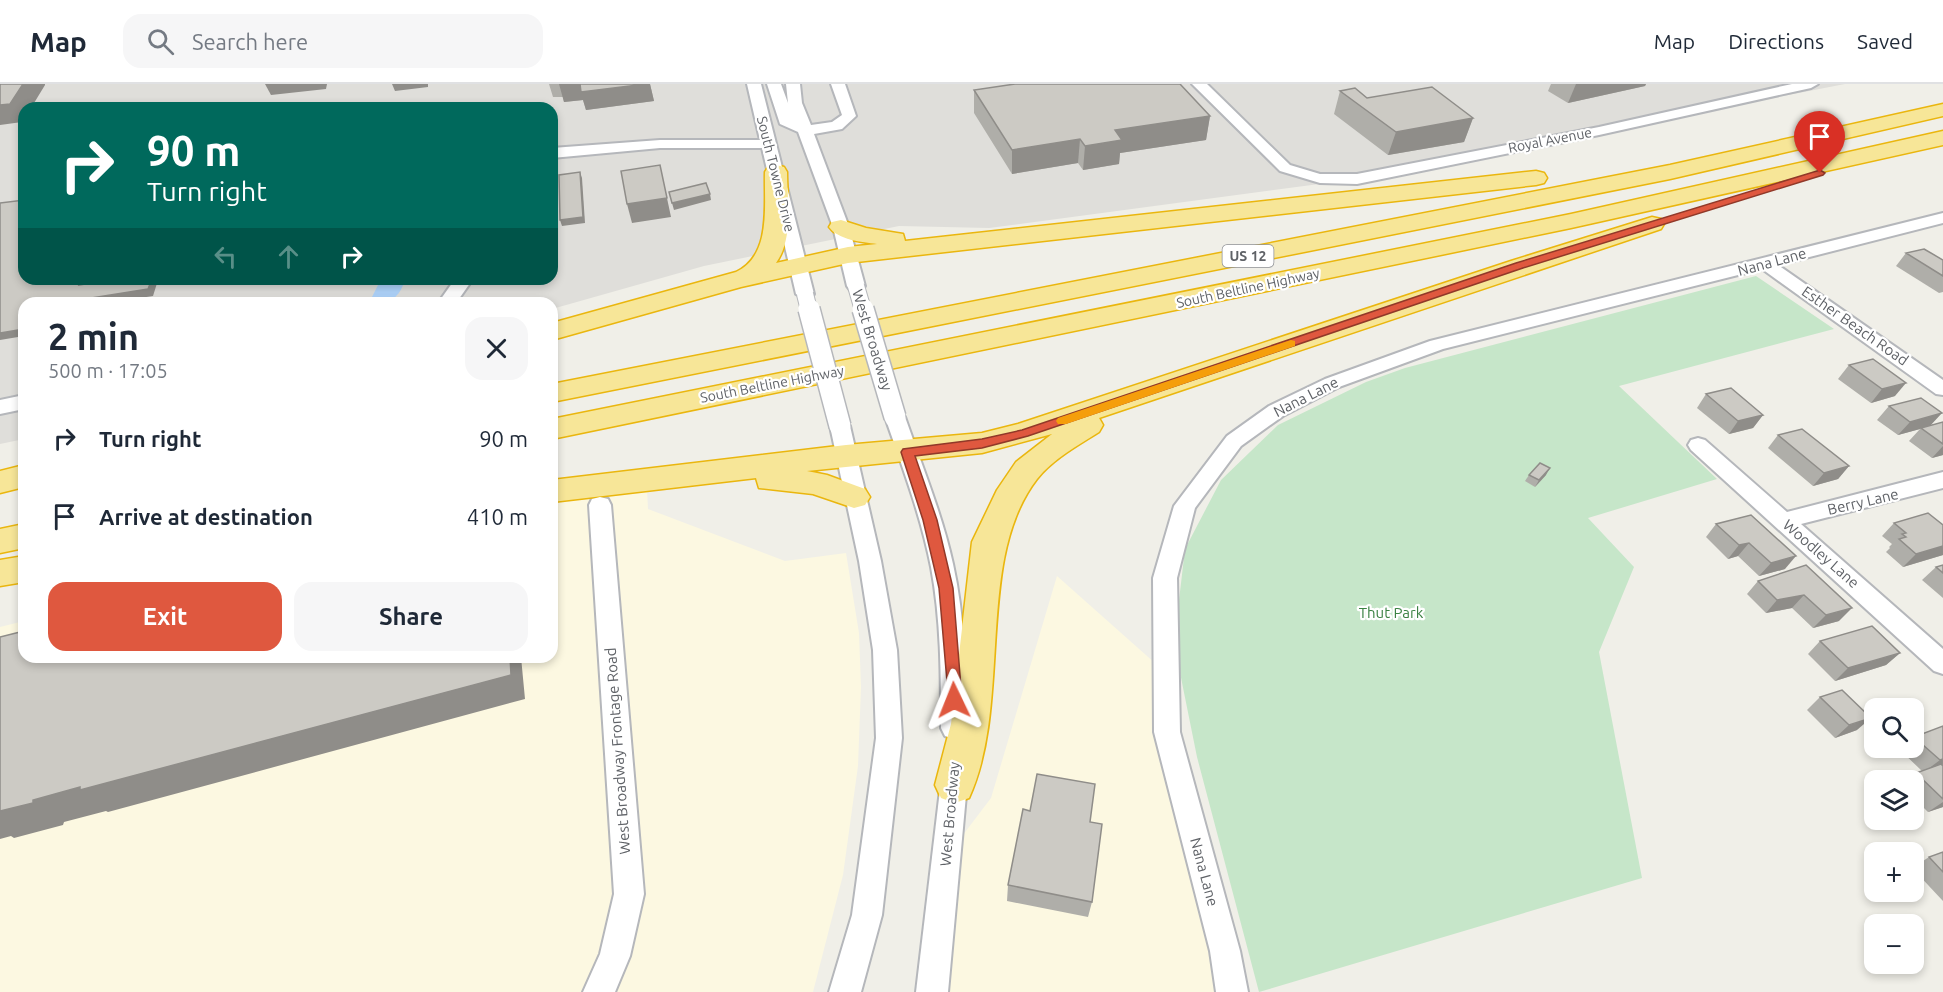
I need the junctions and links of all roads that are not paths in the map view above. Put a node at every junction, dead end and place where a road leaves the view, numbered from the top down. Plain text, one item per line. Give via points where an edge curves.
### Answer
1 (754, 84) edge
2 (774, 84) edge
3 (793, 84) edge
4 (838, 84) edge
5 (1199, 84) edge
6 (1811, 84) edge
7 (1943, 110) edge
8 (762, 115) junction
9 (807, 130) junction
10 (1943, 138) edge
11 (660, 144) junction
12 (769, 144) junction
13 (1906, 147) junction
14 (558, 152) edge
15 (776, 172) junction
16 (1943, 218) edge
17 (841, 227) junction
18 (971, 241) junction
19 (848, 255) junction
20 (1766, 264) junction
21 (798, 265) junction
22 (744, 278) junction
23 (462, 285) edge
24 (452, 297) edge
25 (558, 330) edge
26 (1943, 388) edge
27 (558, 392) edge
28 (1141, 395) junction
29 (18, 403) edge
30 (0, 406) edge
31 (558, 428) edge
32 (1698, 446) dead end
33 (907, 452) junction
34 (846, 456) junction
35 (18, 478) edge
36 (645, 479) junction
37 (1943, 480) edge
38 (0, 482) edge
39 (558, 490) edge
40 (18, 497) edge
41 (854, 497) junction
42 (0, 501) edge
43 (600, 505) dead end
44 (1783, 521) junction
45 (18, 537) edge
46 (0, 541) edge
47 (18, 570) edge
48 (0, 573) edge
49 (1943, 664) edge
50 (955, 784) junction
51 (599, 992) edge
52 (845, 992) edge
53 (932, 992) edge
54 (1232, 992) edge

1 - 8 street, South Towne Drive
2 - 9 street via 787,124
3 - 9 street via 795,103
4 - 9 street via 849,116 845,122
5 - 6 street, Royal Avenue via 1270,156 1290,170 1315,179 1358,179
7 - 18 highway via 1479,186
7 - 27 highway, South Beltline Highway / US 12 via 1659,175
8 - 11 street via 744,130
8 - 12 street, South Towne Drive
9 - 17 street
10 - 13 highway, South Beltline Highway / US 12
11 - 12 street
11 - 14 street
12 - 15 street, South Towne Drive
13 - 28 highway via 1520,266
13 - 31 highway, South Beltline Highway / US 12 via 1560,224
15 - 21 street, South Towne Drive
15 - 22 highway via 768,256 758,271
16 - 20 street, Nana Lane
17 - 18 highway via 861,235 891,239
17 - 19 street
18 - 19 highway
19 - 21 highway
19 - 33 street, West Broadway, bridge
20 - 26 street, Esther Beach Road
20 - 54 street, Nana Lane via 1437,345 1332,382 1276,411 1234,441 1185,506 1165,578 1167,732 1225,951
21 - 22 highway
21 - 34 street, bridge
22 - 25 highway
23 - 24 street
28 - 33 highway via 1014,436
28 - 50 highway via 1045,453 1027,470 1000,514 989,542 970,724
29 - 30 street
32 - 44 street, Woodley Lane
33 - 34 highway
33 - 50 street, West Broadway via 930,520 946,588 954,679
34 - 36 highway
34 - 41 street
35 - 38 highway
36 - 39 highway
36 - 41 highway via 816,483
37 - 44 street, Berry Lane
40 - 42 highway
41 - 52 street via 885,650 889,738 867,915
43 - 51 street, West Broadway Frontage Road via 629,894 615,956
44 - 49 street, Woodley Lane
45 - 46 highway
47 - 48 highway
50 - 53 street, West Broadway

